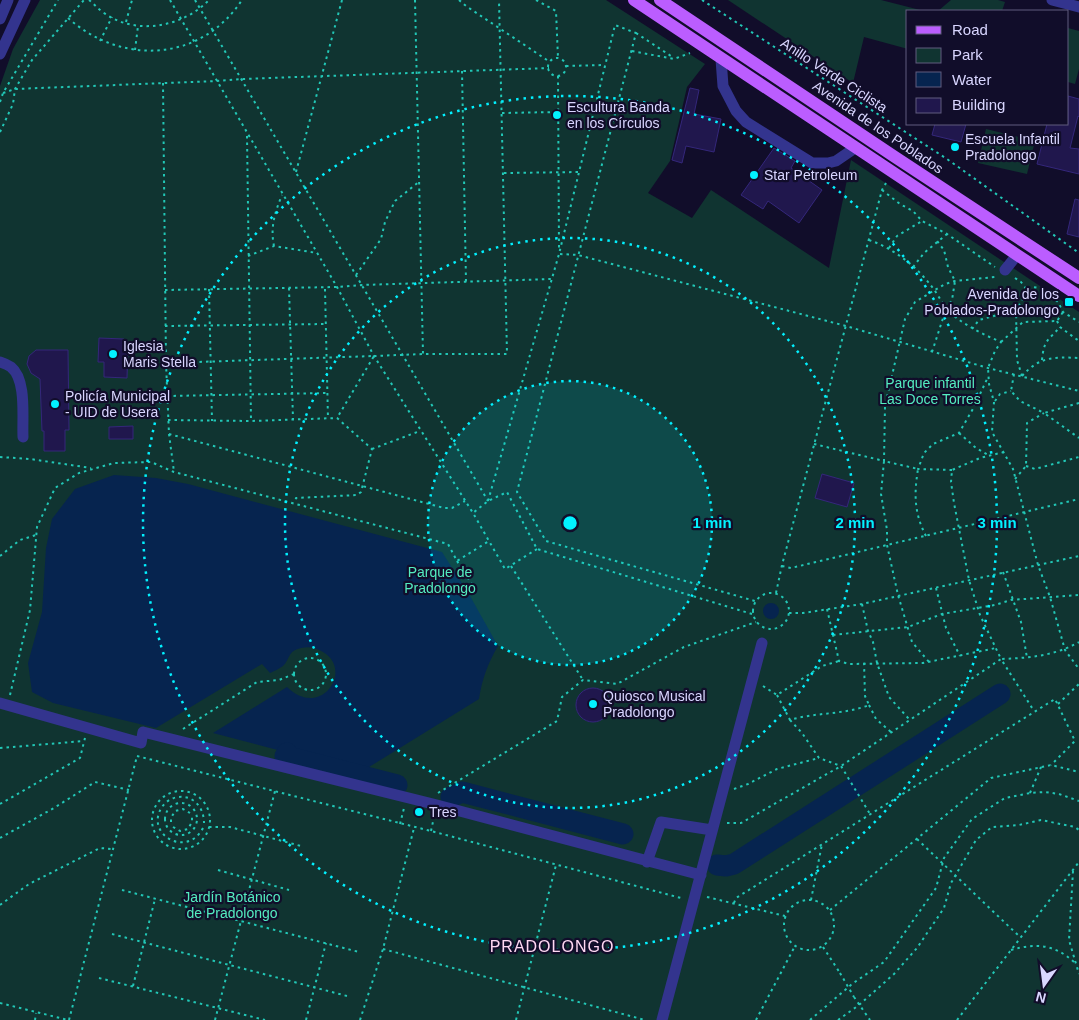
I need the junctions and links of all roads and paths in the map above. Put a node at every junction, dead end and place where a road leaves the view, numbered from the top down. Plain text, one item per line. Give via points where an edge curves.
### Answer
1 (8, 0) edge
2 (25, 0) edge
3 (58, 0) edge
4 (84, 0) edge
5 (89, 0) edge
6 (132, 0) edge
7 (170, 0) edge
8 (195, 0) edge
9 (209, 0) edge
10 (242, 0) edge
11 (342, 0) edge
12 (415, 0) edge
13 (459, 0) edge
14 (499, 0) edge
15 (536, 0) edge
16 (634, 0) edge
17 (660, 0) edge
18 (702, 0) edge
19 (1052, 0) edge
20 (1079, 7) edge
21 (200, 8) junction
22 (112, 17) junction
23 (68, 18) junction
24 (181, 19) junction
25 (0, 20) edge
26 (126, 23) junction
27 (138, 25) junction
28 (500, 29) junction
29 (213, 30) junction
30 (636, 33) junction
31 (100, 41) junction
32 (194, 41) junction
33 (697, 43) junction
34 (135, 50) junction
35 (632, 51) junction
36 (0, 54) edge
37 (558, 58) junction
38 (674, 59) junction
39 (721, 59) junction
40 (550, 62) junction
41 (606, 65) junction
42 (566, 66) junction
43 (549, 68) junction
44 (501, 69) junction
45 (462, 71) junction
46 (417, 72) junction
47 (322, 76) junction
48 (558, 76) junction
49 (242, 79) junction
50 (217, 81) junction
51 (163, 83) junction
52 (16, 89) junction
53 (3, 93) junction
54 (0, 102) edge
55 (502, 112) junction
56 (558, 112) junction
57 (0, 132) edge
58 (247, 133) junction
59 (855, 148) junction
60 (296, 172) junction
61 (558, 172) junction
62 (580, 172) junction
63 (503, 173) junction
64 (420, 181) junction
65 (893, 186) dead end
66 (882, 190) junction
67 (283, 194) junction
68 (922, 221) junction
69 (947, 234) junction
70 (869, 240) junction
71 (937, 241) junction
72 (274, 246) junction
73 (889, 248) junction
74 (1079, 253) edge
75 (317, 254) junction
76 (559, 254) junction
77 (578, 255) junction
78 (248, 256) junction
79 (1016, 256) junction
80 (913, 267) junction
81 (1006, 270) junction
82 (356, 275) junction
83 (1079, 278) edge
84 (552, 279) junction
85 (506, 280) junction
86 (955, 281) junction
87 (466, 282) junction
88 (422, 283) junction
89 (362, 285) junction
90 (325, 287) junction
91 (336, 287) junction
92 (248, 288) junction
93 (289, 288) junction
94 (210, 289) junction
95 (165, 290) junction
96 (935, 290) junction
97 (1028, 291) junction
98 (1079, 296) edge
99 (946, 309) junction
100 (1016, 310) junction
101 (1063, 312) junction
102 (1057, 321) junction
103 (1079, 322) edge
104 (290, 324) junction
105 (325, 324) junction
106 (210, 325) junction
107 (249, 325) junction
108 (165, 326) junction
109 (846, 326) junction
110 (1017, 327) junction
111 (1060, 327) junction
112 (972, 329) junction
113 (1079, 341) edge
114 (899, 342) junction
115 (1001, 342) junction
116 (932, 352) junction
117 (402, 354) junction
118 (423, 354) junction
119 (374, 356) junction
120 (326, 358) junction
121 (1079, 358) edge
122 (291, 359) junction
123 (1042, 360) junction
124 (250, 361) junction
125 (0, 362) edge
126 (210, 362) junction
127 (166, 363) junction
128 (988, 368) junction
129 (1014, 374) junction
130 (989, 375) junction
131 (1022, 376) junction
132 (1079, 390) edge
133 (1011, 391) junction
134 (327, 393) junction
135 (250, 394) junction
136 (292, 394) junction
137 (211, 395) junction
138 (167, 396) junction
139 (994, 402) junction
140 (1079, 404) edge
141 (1044, 413) junction
142 (337, 418) junction
143 (328, 419) junction
144 (168, 420) junction
145 (212, 420) junction
146 (293, 420) junction
147 (251, 421) junction
148 (420, 431) junction
149 (958, 432) junction
150 (169, 434) junction
151 (22, 437) dead end
152 (1079, 438) edge
153 (814, 444) junction
154 (372, 449) junction
155 (1004, 452) junction
156 (0, 456) edge
157 (989, 456) junction
158 (1079, 457) edge
159 (884, 461) junction
160 (1026, 466) junction
161 (93, 469) junction
162 (918, 469) junction
163 (952, 470) junction
164 (174, 472) junction
165 (1016, 479) junction
166 (363, 486) junction
167 (1079, 499) edge
168 (465, 501) junction
169 (488, 502) junction
170 (295, 503) junction
171 (1025, 512) junction
172 (472, 513) junction
173 (958, 528) junction
174 (36, 535) junction
175 (926, 536) junction
176 (489, 541) junction
177 (887, 545) junction
178 (537, 549) junction
179 (0, 556) edge
180 (1079, 556) edge
181 (457, 560) junction
182 (782, 565) junction
183 (1038, 565) junction
184 (511, 566) junction
185 (1003, 572) junction
186 (969, 580) junction
187 (936, 587) junction
188 (477, 592) dead end
189 (776, 594) junction
190 (898, 595) junction
191 (1079, 595) edge
192 (1050, 597) junction
193 (1012, 600) junction
194 (755, 601) junction
195 (862, 604) junction
196 (977, 608) junction
197 (827, 609) junction
198 (789, 613) junction
199 (752, 614) junction
200 (942, 614) junction
201 (756, 622) junction
202 (908, 627) junction
203 (868, 631) junction
204 (833, 636) junction
205 (1079, 642) edge
206 (762, 643) dead end
207 (996, 648) junction
208 (1065, 650) junction
209 (960, 656) junction
210 (1027, 658) junction
211 (1001, 659) junction
212 (838, 661) junction
213 (864, 662) junction
214 (928, 662) junction
215 (877, 664) junction
216 (1079, 669) edge
217 (294, 674) junction
218 (753, 679) junction
219 (583, 680) junction
220 (1079, 684) edge
221 (777, 696) junction
222 (1058, 704) junction
223 (4, 705) edge
224 (869, 705) junction
225 (1034, 712) junction
226 (790, 720) junction
227 (910, 720) junction
228 (87, 728) junction
229 (891, 732) junction
230 (1079, 737) edge
231 (174, 740) junction
232 (84, 741) junction
233 (1075, 741) junction
234 (0, 748) edge
235 (819, 758) junction
236 (1050, 765) junction
237 (841, 766) junction
238 (1041, 767) junction
239 (1079, 772) edge
240 (723, 789) junction
241 (129, 790) junction
242 (275, 791) junction
243 (1030, 792) junction
244 (432, 794) dead end
245 (167, 795) junction
246 (188, 798) junction
247 (406, 798) junction
248 (170, 800) junction
249 (1079, 801) edge
250 (0, 804) edge
251 (186, 804) junction
252 (206, 805) junction
253 (437, 805) junction
254 (201, 808) junction
255 (870, 814) junction
256 (166, 815) junction
257 (171, 818) junction
258 (171, 822) dead end
259 (192, 822) junction
260 (204, 823) dead end
261 (197, 824) junction
262 (400, 824) junction
263 (714, 825) junction
264 (173, 827) dead end
265 (209, 827) junction
266 (414, 827) junction
267 (203, 828) dead end
268 (1079, 830) edge
269 (430, 831) junction
270 (161, 832) junction
271 (156, 834) junction
272 (177, 835) junction
273 (263, 836) junction
274 (0, 838) edge
275 (195, 838) junction
276 (917, 839) junction
277 (175, 842) junction
278 (198, 843) junction
279 (822, 844) junction
280 (302, 846) dead end
281 (112, 849) junction
282 (647, 862) junction
283 (1079, 862) edge
284 (943, 864) junction
285 (556, 865) junction
286 (218, 870) dead end
287 (1073, 870) junction
288 (700, 875) junction
289 (955, 876) junction
290 (252, 879) junction
291 (122, 890) dead end
292 (289, 890) dead end
293 (694, 898) junction
294 (155, 899) junction
295 (811, 900) junction
296 (734, 903) junction
297 (0, 905) edge
298 (830, 910) junction
299 (785, 916) junction
300 (241, 921) junction
301 (112, 934) dead end
302 (1021, 938) junction
303 (144, 943) junction
304 (326, 944) junction
305 (795, 946) junction
306 (823, 947) junction
307 (382, 949) junction
308 (1011, 950) junction
309 (359, 952) dead end
310 (1075, 963) junction
311 (230, 965) junction
312 (1079, 974) edge
313 (99, 978) dead end
314 (133, 986) junction
315 (314, 987) junction
316 (524, 989) junction
317 (347, 996) dead end
318 (0, 1003) edge
319 (859, 1005) junction
320 (218, 1008) junction
321 (37, 1012) junction
322 (35, 1020) edge
323 (69, 1020) edge
324 (215, 1020) edge
325 (265, 1020) edge
326 (306, 1020) edge
327 (360, 1020) edge
328 (516, 1020) edge
329 (646, 1020) edge
330 (662, 1020) edge
331 (756, 1020) edge
332 (810, 1020) edge
333 (838, 1020) edge
334 (870, 1020) edge
335 (956, 1020) edge

1 - 25 street
2 - 36 street
3 - 53 path
4 - 23 path
5 - 22 path
6 - 26 path
7 - 24 path
8 - 21 path
9 - 21 path
10 - 29 path
11 - 47 path
12 - 46 path
13 - 28 path
14 - 28 path
15 - 37 path via 556,11
16 - 33 main road, Avenida de los Poblados
17 - 83 main road, Avenida de los Poblados
18 - 74 path, Anillo Verde Ciclista via 947,160
19 - 20 street
21 - 24 path
21 - 29 path
22 - 26 path
22 - 31 path
23 - 31 path
23 - 52 path via 32,60
24 - 27 path via 167,24
24 - 32 path
26 - 27 path
27 - 34 path
28 - 40 path
28 - 44 path
29 - 32 path
29 - 49 path
30 - 35 path
30 - 38 path
30 - 41 path via 615,25
31 - 34 path
32 - 34 path via 162,51
32 - 50 path
33 - 38 path via 690,54
33 - 39 main road, Avenida de los Poblados
35 - 38 path
35 - 77 path
37 - 40 path
37 - 42 path
39 - 59 main road, Avenida de los Poblados
39 - 59 street via 723,86 746,122 812,163 828,163
40 - 43 path
41 - 42 path
41 - 62 path
42 - 48 path via 563,74
43 - 44 path
43 - 48 path via 552,75
44 - 45 path
44 - 55 path
45 - 46 path
45 - 87 path
46 - 47 path
46 - 64 path
47 - 49 path
47 - 60 path
48 - 56 path
49 - 50 path
49 - 60 path
50 - 51 path
50 - 58 path
51 - 52 path
51 - 95 path
52 - 53 path
52 - 57 path
53 - 54 path
55 - 56 path
55 - 63 path
56 - 61 path
58 - 67 path
58 - 78 path
59 - 79 main road, Avenida de los Poblados
60 - 82 path
61 - 62 path
61 - 63 path
61 - 76 path
62 - 76 path
63 - 85 path
64 - 82 path via 395,201 381,239
64 - 88 path
65 - 66 path via 886,182
66 - 68 path via 913,210
66 - 70 path
67 - 72 path via 273,221
67 - 75 path
68 - 69 path
68 - 73 path via 896,236
69 - 71 path
69 - 81 path via 996,268
70 - 73 path
70 - 109 path
71 - 80 path
71 - 86 path via 944,250
72 - 75 path
72 - 78 path
73 - 80 path
75 - 91 path
76 - 77 path
76 - 84 path
77 - 109 path
77 - 194 path via 517,492 546,542
78 - 92 path
79 - 81 street
79 - 98 main road, Avenida de los Poblados
80 - 96 path
81 - 86 path via 993,278
81 - 97 path via 1006,274 1021,282
82 - 89 path
84 - 85 path
84 - 169 path
85 - 87 path
85 - 118 path via 507,354
86 - 96 path
86 - 99 path via 952,300
87 - 88 path
88 - 89 path
88 - 118 path
89 - 91 path
89 - 117 path
90 - 91 path
90 - 93 path
90 - 105 path
91 - 119 path
92 - 93 path
92 - 94 path
92 - 107 path
93 - 104 path
94 - 95 path
94 - 106 path
95 - 108 path
96 - 99 path
96 - 114 path via 916,302 905,320
97 - 100 path
97 - 101 path via 1033,287 1040,288 1058,302
99 - 112 path
99 - 116 path
100 - 110 path
100 - 112 path via 979,320
101 - 102 path
101 - 103 path
102 - 110 path via 1023,322
102 - 111 path
104 - 105 path
104 - 107 path
104 - 122 path
105 - 120 path
106 - 107 path
106 - 108 path
106 - 126 path
107 - 124 path
108 - 127 path
109 - 114 path
109 - 153 path
110 - 115 path
110 - 131 path via 1017,360
111 - 113 path
111 - 123 path via 1048,338
112 - 115 path
114 - 116 path
114 - 159 path via 885,406
115 - 128 path
116 - 128 path
117 - 118 path
117 - 119 path
117 - 169 path
119 - 120 path
119 - 142 path
119 - 148 path
120 - 122 path
120 - 134 path
121 - 123 path
122 - 124 path
122 - 136 path
123 - 131 path
124 - 126 path
124 - 135 path
125 - 151 street via 11,368 22,388
126 - 127 path
126 - 137 path
127 - 138 path
128 - 129 path
128 - 130 path
129 - 131 path
129 - 133 path
130 - 139 path
130 - 149 path
131 - 132 path
133 - 139 path via 1000,394
133 - 141 path via 1020,401
134 - 136 path
134 - 143 path
135 - 136 path
135 - 137 path
135 - 147 path
136 - 146 path
137 - 138 path
137 - 145 path
138 - 144 path
139 - 155 path via 992,432
140 - 141 path
141 - 152 path
141 - 160 path via 1027,423
142 - 143 path
142 - 154 path
143 - 146 path
144 - 145 path
144 - 150 path
145 - 147 path
146 - 147 path
148 - 154 path
148 - 168 path
149 - 157 path
149 - 162 path via 933,444 924,453
150 - 164 path
150 - 166 path
153 - 159 path
153 - 182 path
154 - 166 path
155 - 157 path
155 - 165 path
156 - 161 path
157 - 163 path
158 - 160 path via 1035,469
159 - 162 path
159 - 177 path via 881,494
160 - 165 path
161 - 164 path via 114,463 151,462
161 - 174 path via 79,473 56,488 36,527
162 - 163 path
162 - 175 path via 914,498
163 - 173 path
164 - 170 path
165 - 171 path
166 - 168 path via 444,508 452,508
166 - 170 path via 357,494 296,498
167 - 171 path
168 - 172 path
169 - 172 path
169 - 178 path via 507,492
170 - 181 path via 448,544
171 - 173 path
171 - 183 path
172 - 176 path
173 - 175 path
173 - 186 path
174 - 179 path via 20,540
174 - 223 path via 30,610
175 - 177 path
176 - 181 path
176 - 184 path via 506,569
177 - 182 path via 791,568
177 - 190 path
178 - 184 path
178 - 199 path
180 - 183 path
181 - 188 path
182 - 189 path
183 - 185 path
183 - 192 path
184 - 219 path
185 - 186 path
185 - 193 path
186 - 187 path
186 - 196 path
187 - 190 path
187 - 200 path
189 - 194 path via 768,593
189 - 198 path via 788,605
190 - 195 path
190 - 202 path
191 - 192 path
192 - 193 path
192 - 208 path
193 - 196 path
193 - 210 path
194 - 199 path
195 - 197 path
195 - 203 path
196 - 200 path
196 - 207 path
197 - 198 path
197 - 204 path
198 - 201 path via 784,624 773,630
199 - 201 path
200 - 202 path
200 - 209 path
201 - 219 path via 684,647 617,684
202 - 203 path
202 - 214 path via 912,642
203 - 204 path
203 - 215 path
204 - 212 path
205 - 208 path
206 - 218 street
207 - 209 path
207 - 211 path
208 - 210 path
208 - 216 path
209 - 214 path
210 - 211 path
211 - 225 path
211 - 227 path
212 - 213 path via 849,664
212 - 221 path via 822,666
213 - 215 path
213 - 224 path via 865,696
214 - 215 path
215 - 227 path via 889,697
217 - 217 path via 301,660 311,658 321,662 326,671 322,686 312,691 297,684
217 - 231 path via 279,680 257,682 176,733
218 - 221 path
218 - 240 street
219 - 244 path via 562,697 557,722
220 - 222 path
221 - 226 path
222 - 225 path via 1055,699
222 - 233 path
223 - 228 street
224 - 226 path via 855,711 820,713
224 - 229 path via 876,719
225 - 255 path
226 - 235 path
227 - 229 path
228 - 231 street via 141,742 144,732
228 - 232 path
229 - 237 path
230 - 233 path
231 - 247 street
232 - 234 path
232 - 250 path via 80,758
233 - 236 path
235 - 237 path
235 - 240 path via 777,769 735,789
236 - 238 path
236 - 239 path
237 - 255 path
237 - 263 path via 741,824
238 - 243 path
238 - 276 path via 991,778
240 - 263 street
241 - 242 path via 137,756
241 - 274 path via 95,782
241 - 281 path
242 - 262 path
242 - 273 path
243 - 249 path via 1059,794
243 - 284 path via 1005,798 972,819
245 - 248 path
245 - 252 path via 187,792 199,797
245 - 271 path via 154,809
246 - 248 path
246 - 251 path
246 - 254 path
247 - 253 street
247 - 262 path
248 - 270 path via 159,814
251 - 256 path via 176,804
251 - 261 path via 197,814
252 - 254 path
252 - 265 path via 210,814
253 - 269 path
253 - 282 street
254 - 260 path
255 - 279 path
256 - 257 path
256 - 272 path via 168,830
257 - 258 path
257 - 259 path via 175,811 183,809 191,814
259 - 261 path
259 - 264 path via 184,830
261 - 272 path via 192,832
262 - 266 path
263 - 282 street via 661,822
263 - 288 street
265 - 273 path via 230,827
265 - 278 path
266 - 269 path
266 - 307 path
267 - 275 path
268 - 289 path via 1041,820 992,827 976,840
269 - 285 path
270 - 271 path
270 - 277 path
271 - 278 path via 166,844 179,848
272 - 277 path
273 - 280 path
273 - 290 path
275 - 277 path
275 - 278 path
276 - 284 path
276 - 298 path
279 - 295 path
279 - 296 path via 736,898
281 - 297 path via 100,848 29,884
281 - 323 path
282 - 288 street
283 - 287 path
284 - 289 path
284 - 332 path via 936,888 884,962
285 - 293 path
285 - 316 path
286 - 290 path
287 - 302 path
287 - 310 path via 1069,940
288 - 293 street
289 - 302 path
289 - 319 path via 944,908 931,930 894,974
290 - 292 path
290 - 300 path
291 - 294 path
293 - 296 path
293 - 330 street
294 - 300 path
294 - 303 path
295 - 298 path
295 - 299 path via 795,904
296 - 299 path
298 - 306 path via 835,926
299 - 305 path via 785,933
300 - 304 path
300 - 311 path
301 - 303 path
302 - 308 path
303 - 311 path
303 - 314 path
304 - 309 path
304 - 315 path
305 - 306 path via 809,951
305 - 331 path
306 - 319 path, bridge
307 - 316 path
307 - 327 path
308 - 310 path via 1029,945 1046,947 1063,952
308 - 335 path
310 - 312 path
311 - 315 path
311 - 320 path
313 - 314 path
314 - 320 path
315 - 317 path
315 - 326 path
316 - 328 path
316 - 329 path
318 - 321 path
319 - 333 path
319 - 334 path
320 - 324 path
320 - 325 path
321 - 322 path
321 - 323 path

